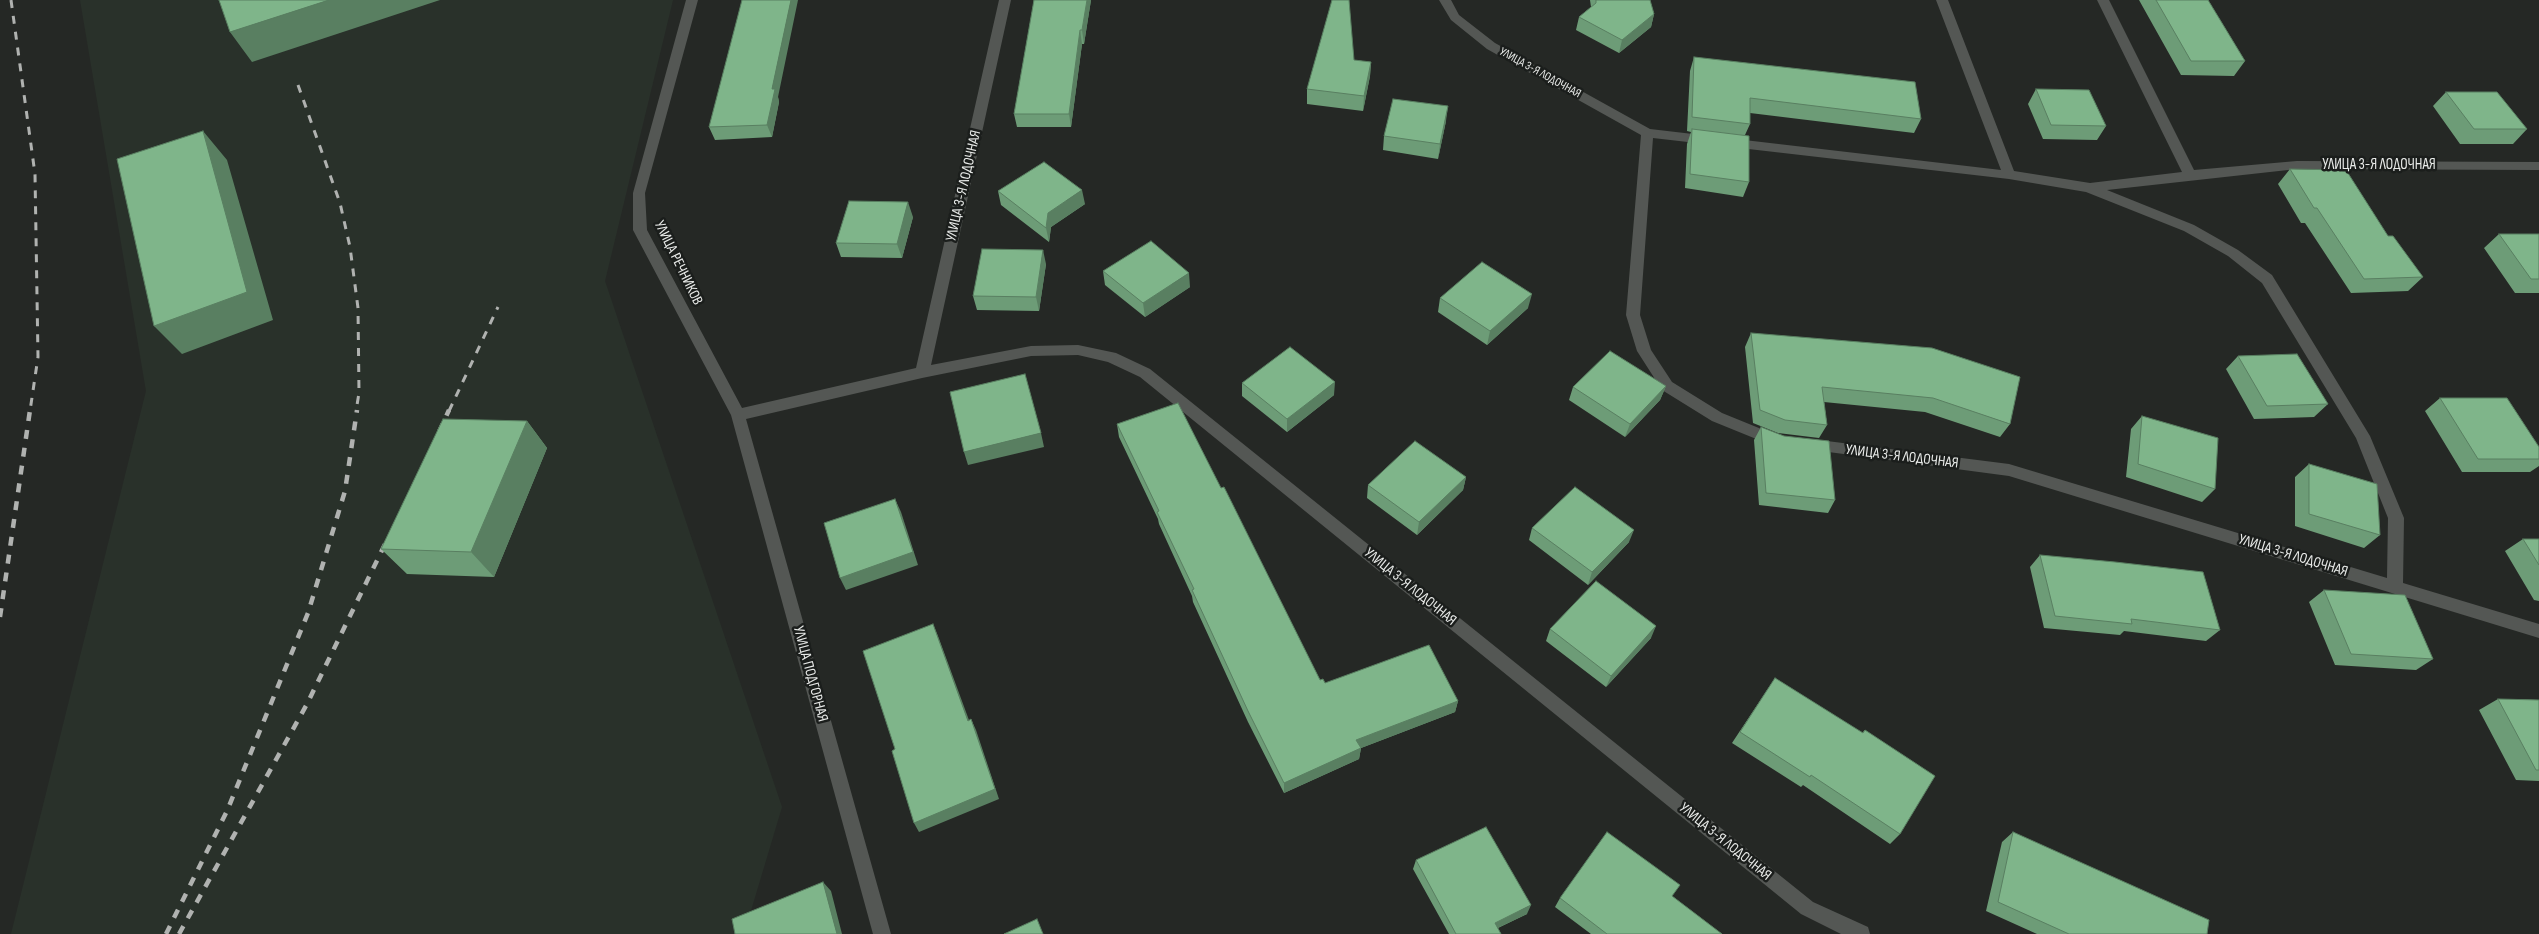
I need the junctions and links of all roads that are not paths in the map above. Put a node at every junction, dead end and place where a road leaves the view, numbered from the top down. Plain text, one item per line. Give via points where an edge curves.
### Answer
1 (692, 0) edge
2 (1005, 0) edge
3 (1445, 0) edge
4 (1942, 0) edge
5 (2104, 0) edge
6 (1647, 133) junction
7 (2539, 166) edge
8 (2009, 175) junction
9 (2190, 175) junction
10 (2090, 188) junction
11 (922, 372) junction
12 (738, 415) junction
13 (2395, 587) junction
14 (2539, 631) edge
15 (882, 934) edge
16 (1861, 934) edge

1 - 12 street, УЛИЦА РЕЧНИКОВ via 639,193 640,230
2 - 11 street, УЛИЦА 3-Я ЛОДОЧНАЯ
3 - 6 street, УЛИЦА 3-Я ЛОДОЧНАЯ via 1455,18 1491,46
4 - 8 street
5 - 9 street
6 - 8 street, УЛИЦА 3-Я ЛОДОЧНАЯ
6 - 13 street, УЛИЦА 3-Я ЛОДОЧНАЯ via 1633,314 1644,351 1668,386 1717,417 1776,441 2009,470
7 - 9 street, УЛИЦА 3-Я ЛОДОЧНАЯ via 2297,165
8 - 10 street, УЛИЦА 3-Я ЛОДОЧНАЯ
9 - 10 street, УЛИЦА 3-Я ЛОДОЧНАЯ
10 - 13 street, УЛИЦА 3-Я ЛОДОЧНАЯ via 2189,228 2233,253 2267,279 2363,436 2396,518
11 - 12 street, УЛИЦА 3-Я ЛОДОЧНАЯ
11 - 16 street, УЛИЦА 3-Я ЛОДОЧНАЯ via 1031,351 1078,350 1112,357 1145,373 1807,908
12 - 15 street, УЛИЦА ПОДГОРНАЯ
13 - 14 street, УЛИЦА 3-Я ЛОДОЧНАЯ

